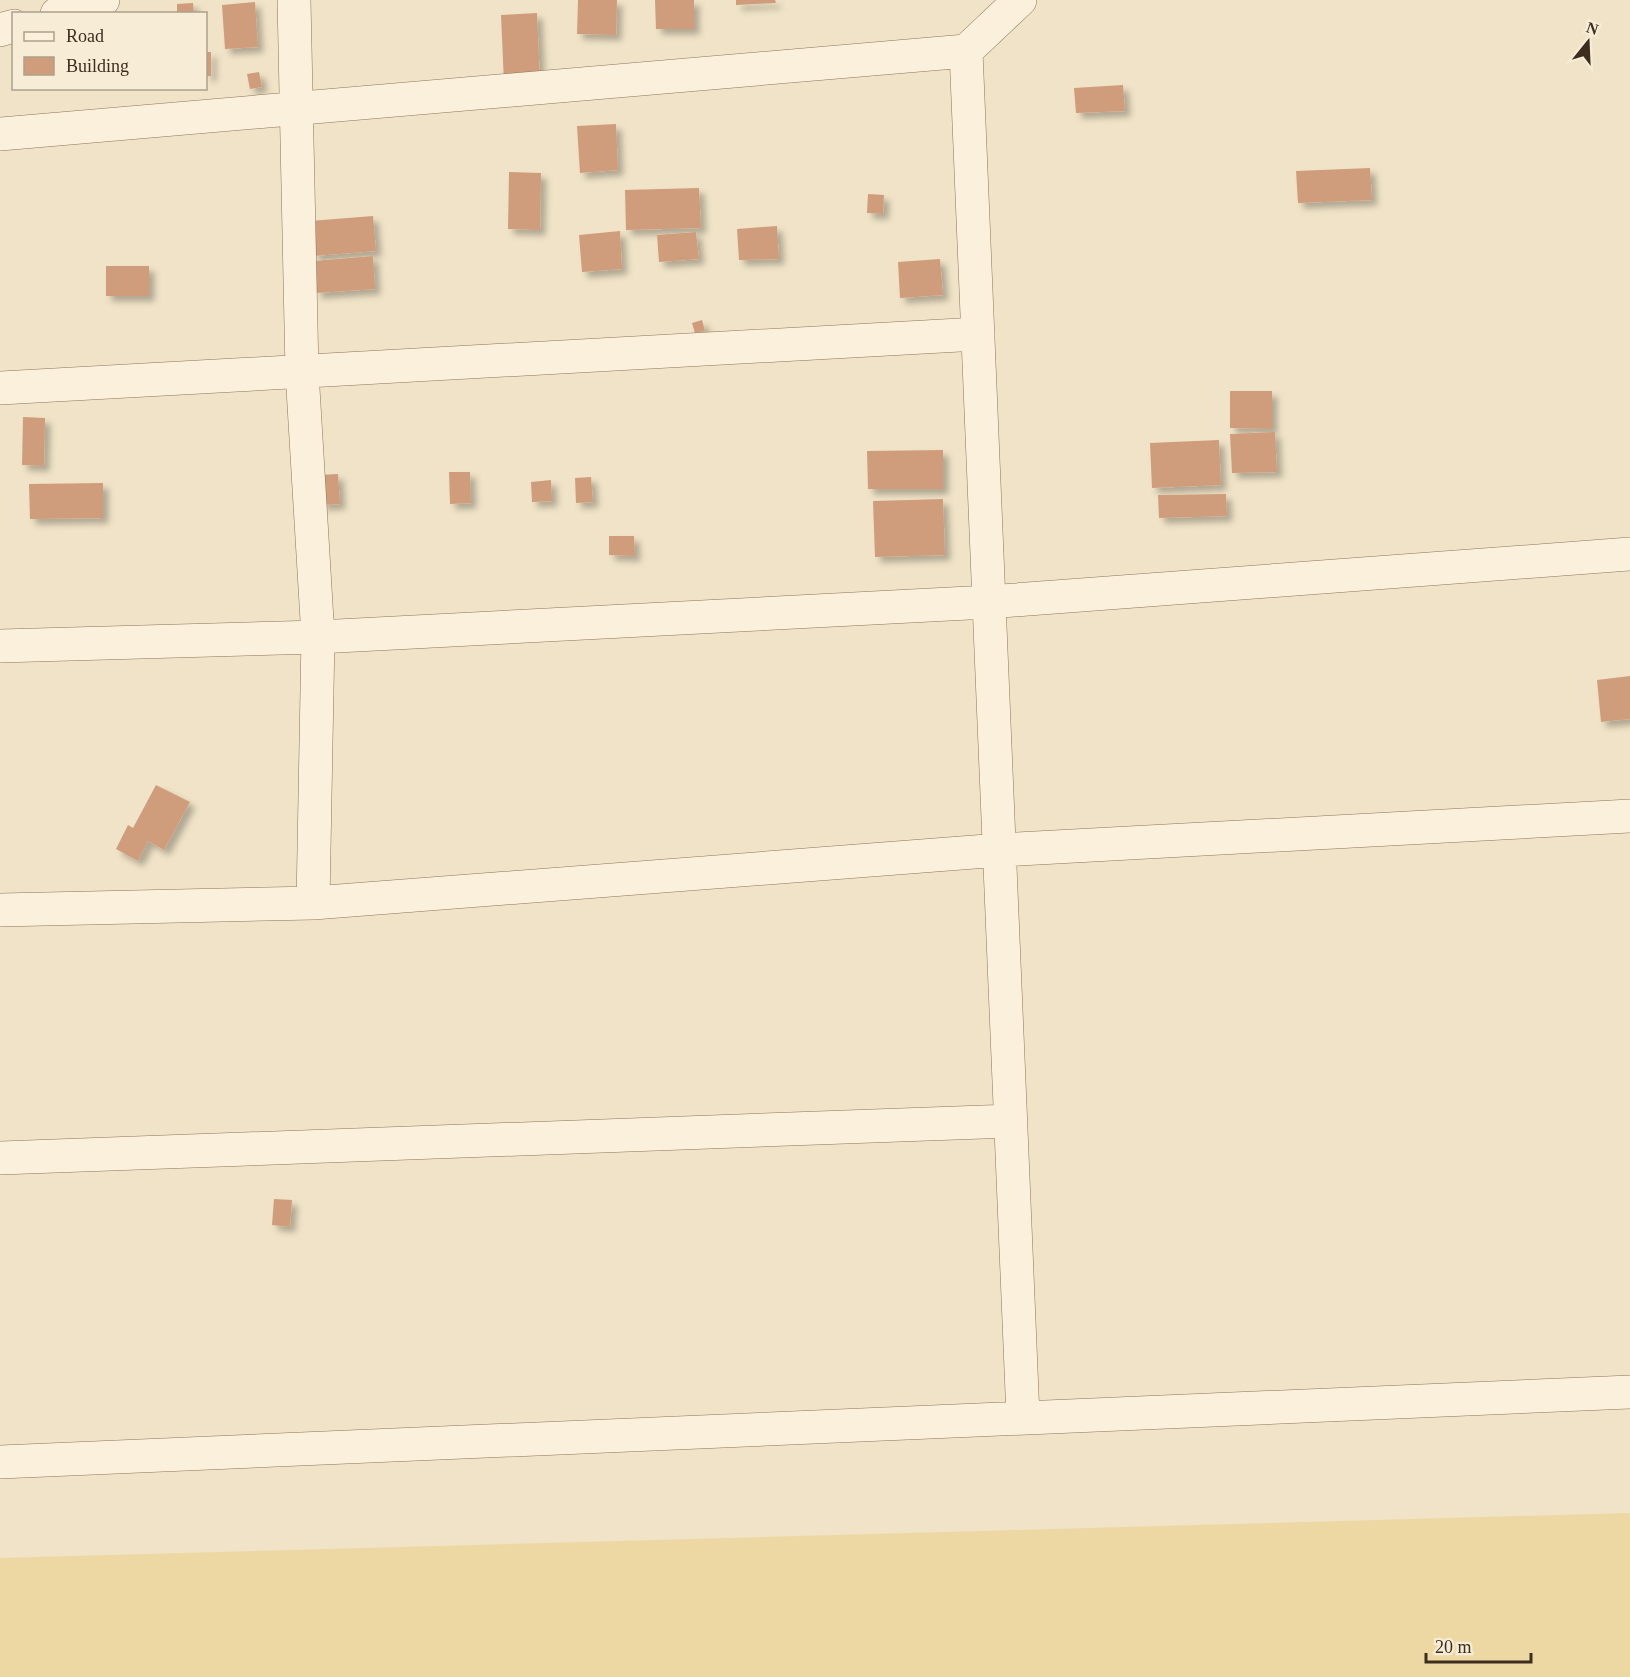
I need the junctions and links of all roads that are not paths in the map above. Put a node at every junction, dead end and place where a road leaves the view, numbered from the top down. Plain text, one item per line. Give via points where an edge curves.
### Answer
1 (103, 0) edge
2 (294, 0) edge
3 (1020, 0) edge
4 (64, 12) edge
5 (966, 51) junction
6 (297, 108) junction
7 (0, 134) edge
8 (978, 334) junction
9 (302, 372) junction
10 (0, 388) edge
11 (1630, 554) edge
12 (988, 602) junction
13 (318, 637) junction
14 (0, 646) edge
15 (1630, 816) edge
16 (1000, 850) junction
17 (313, 903) junction
18 (0, 910) edge
19 (1011, 1121) junction
20 (0, 1158) edge
21 (1630, 1392) edge
22 (1023, 1417) junction
23 (0, 1462) edge

1 - 4 street
2 - 6 street
3 - 5 street
5 - 6 street
5 - 8 street
6 - 7 street
6 - 9 street
8 - 9 street
8 - 12 street
9 - 10 street
9 - 13 street
11 - 12 street
12 - 13 street
12 - 16 street
13 - 14 street
13 - 17 street
15 - 16 street
16 - 17 street
16 - 19 street
17 - 18 street
19 - 20 street
19 - 22 street
21 - 22 street
22 - 23 street

